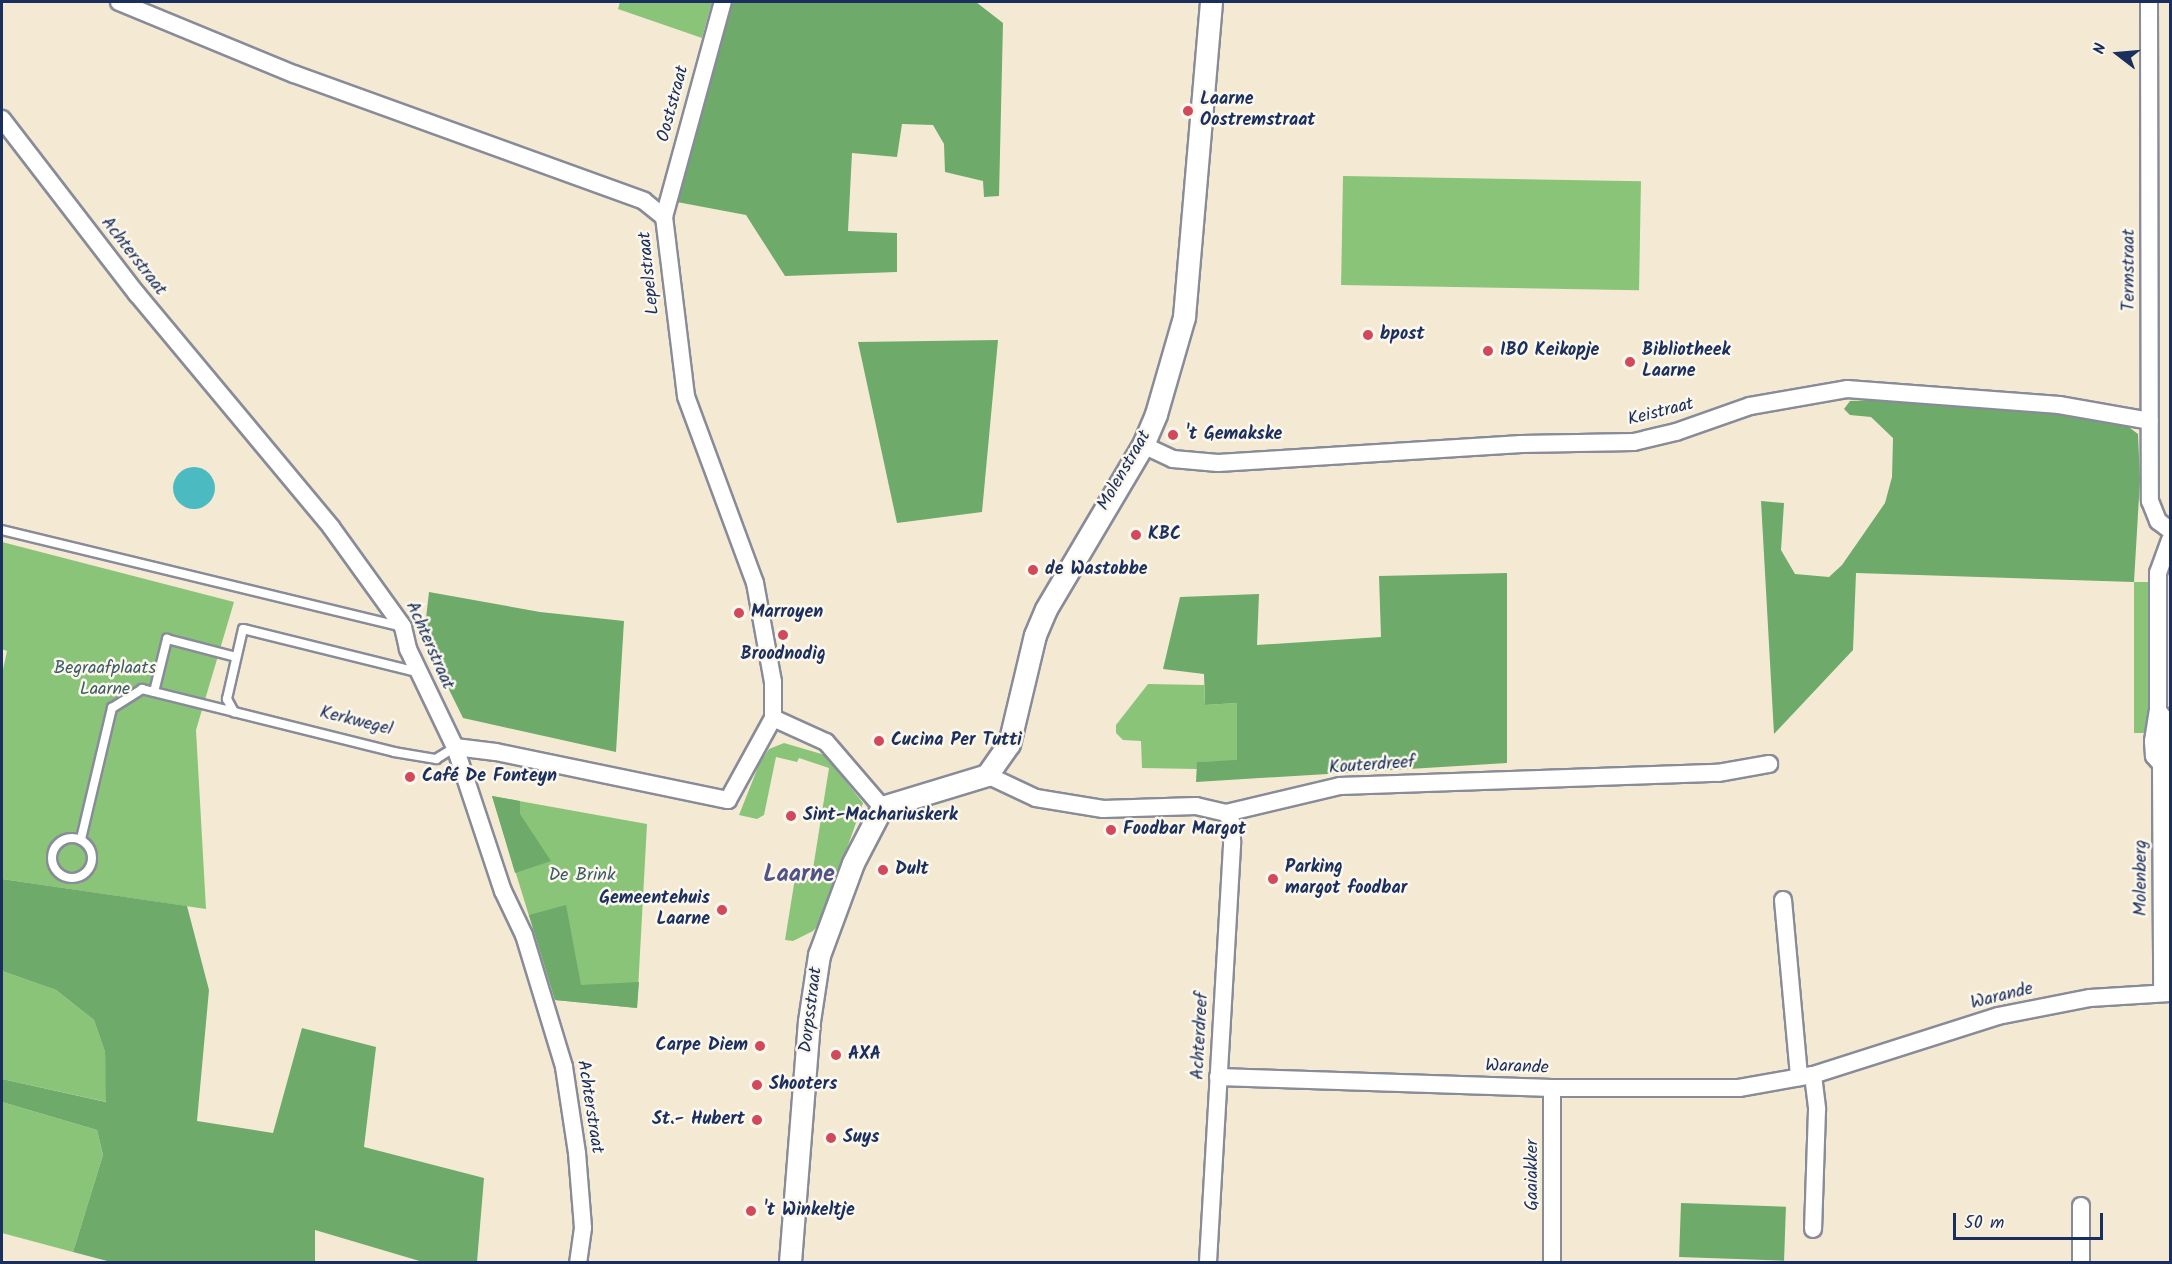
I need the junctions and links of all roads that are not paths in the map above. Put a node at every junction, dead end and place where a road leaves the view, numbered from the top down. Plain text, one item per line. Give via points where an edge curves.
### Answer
1 (119, 2) edge
2 (723, 2) edge
3 (1211, 2) edge
4 (2149, 2) edge
5 (2, 119) edge
6 (664, 217) junction
7 (2150, 421) junction
8 (1143, 445) junction
9 (2, 530) edge
10 (2170, 530) edge
11 (2170, 540) edge
12 (403, 627) junction
13 (236, 657) junction
14 (417, 672) junction
15 (154, 692) junction
16 (234, 712) junction
17 (773, 718) junction
18 (455, 747) junction
19 (1769, 764) dead end
20 (987, 775) junction
21 (882, 807) junction
22 (1226, 813) junction
23 (81, 839) junction
24 (1783, 900) dead end
25 (2166, 993) edge
26 (1806, 1076) junction
27 (1218, 1077) junction
28 (1552, 1088) junction
29 (2081, 1206) dead end
30 (1814, 1229) dead end
31 (578, 1263) edge
32 (790, 1263) edge
33 (1208, 1263) edge
34 (1552, 1263) edge
35 (2081, 1263) edge

1 - 6 street, Lepelstraat via 294,74 644,201
2 - 6 street, Ooststraat
3 - 8 street, Molenstraat via 1184,317
4 - 7 street, Termstraat
5 - 12 street, Achterstraat via 137,294 317,508 381,591
6 - 17 street, Lepelstraat via 683,386 755,583 773,682
7 - 8 street, Keistraat via 2060,405 1847,389 1750,406 1634,442 1521,444 1218,463 1173,459
7 - 10 street, Termstraat via 2150,501 2158,521
8 - 20 street, Molenstraat via 1046,609 1035,635 1009,744
9 - 12 lane
11 - 25 street, Molenberg via 2158,573 2158,711 2165,719 2161,764
12 - 14 street, Achterstraat
13 - 14 lane via 243,628
13 - 15 lane via 167,639
13 - 16 lane via 227,699
14 - 18 street, Achterstraat
15 - 16 lane, Kerkwegel
15 - 23 lane via 142,689 112,708
16 - 18 lane, Kerkwegel via 436,759
17 - 18 street, Kerkwegel via 728,800
17 - 21 street via 826,741
18 - 31 street, Achterstraat via 503,891 524,935 564,1067 583,1228
19 - 22 street, Kouterdreef via 1718,773 1340,786
20 - 21 street
20 - 22 street, Kouterdreef via 1036,798 1103,809 1197,806
21 - 32 street, Dorpsstraat via 853,862 819,955 809,1021
22 - 27 street, Achterdreef via 1231,821 1232,842
23 - 23 lane via 61,840 53,851 52,864 66,878 79,877 90,868 90,849
24 - 26 street
25 - 26 street, Warande via 2090,998 1998,1016
26 - 28 street, Warande via 1739,1088
26 - 30 street via 1817,1110
27 - 28 street, Warande
27 - 33 street, Achterdreef
28 - 34 street, Gaaiakker
29 - 35 street

